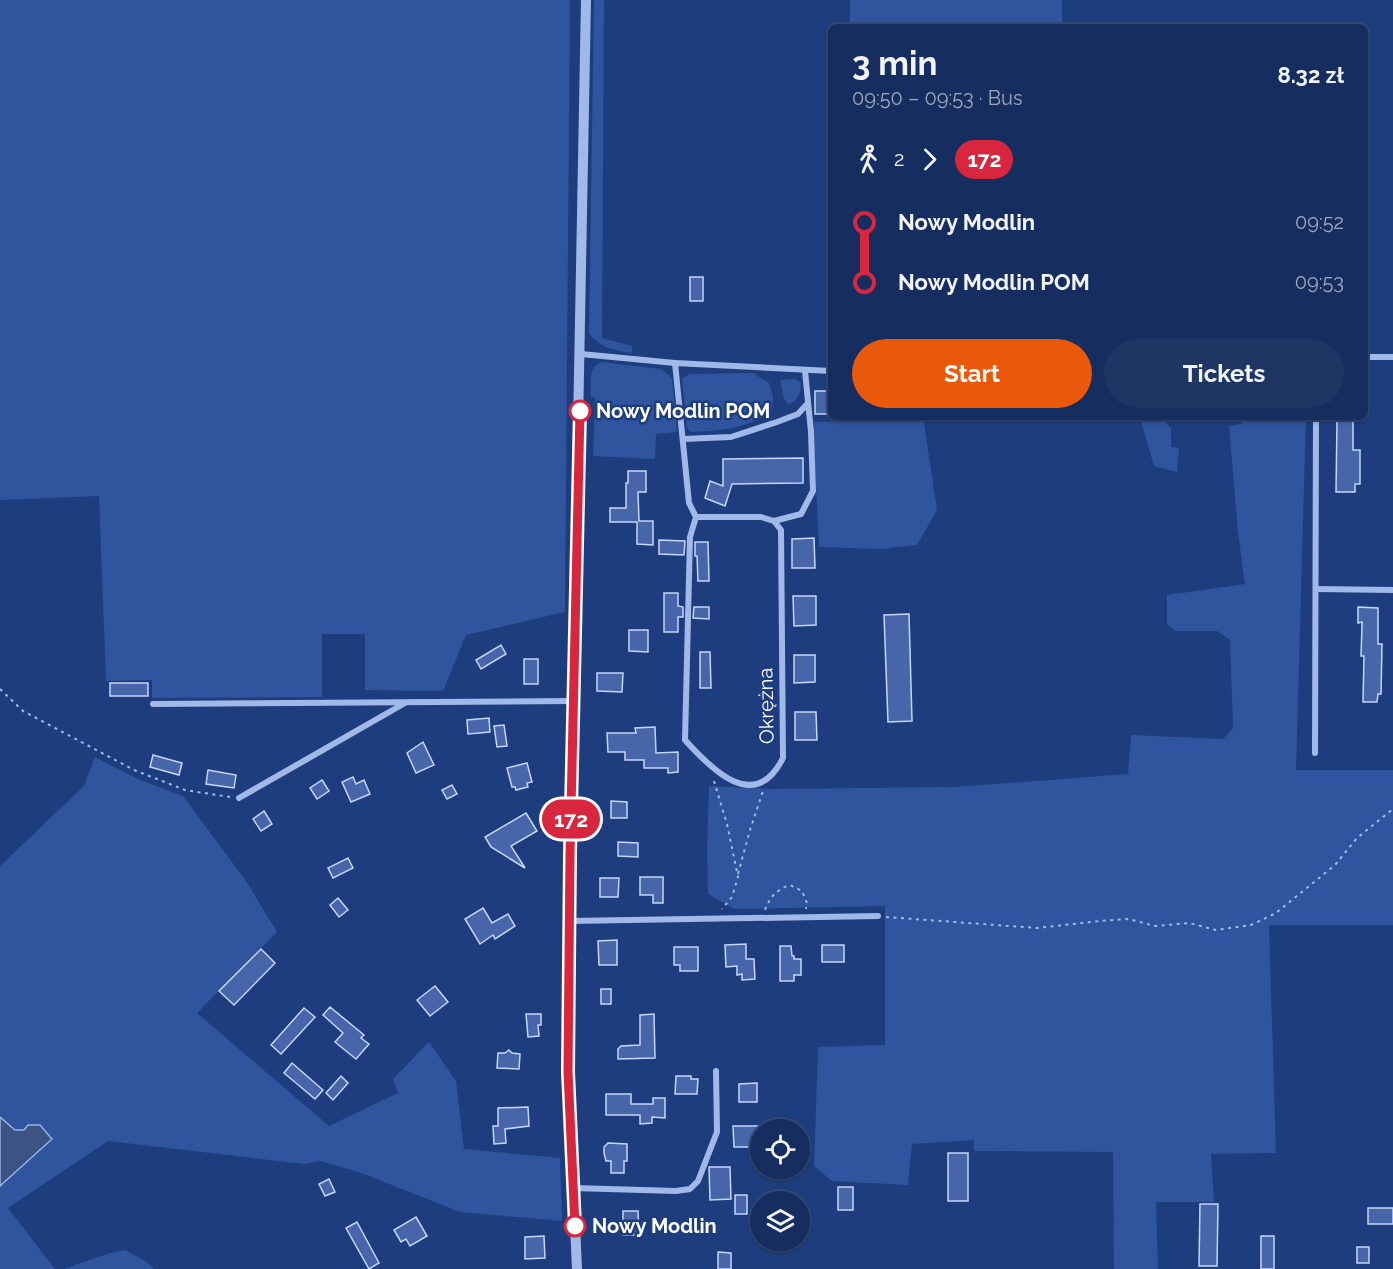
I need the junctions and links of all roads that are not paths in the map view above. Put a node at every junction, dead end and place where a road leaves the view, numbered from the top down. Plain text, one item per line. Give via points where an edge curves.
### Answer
1 (586, 0) edge
2 (581, 354) junction
3 (1368, 357) edge
4 (1393, 357) edge
5 (675, 363) junction
6 (805, 371) junction
7 (828, 371) edge
8 (808, 403) junction
9 (1316, 420) edge
10 (683, 439) junction
11 (696, 517) junction
12 (774, 521) junction
13 (1316, 589) junction
14 (1393, 590) edge
15 (574, 701) junction
16 (405, 702) junction
17 (153, 704) dead end
18 (1315, 753) dead end
19 (239, 798) road end
20 (878, 916) road end
21 (570, 921) junction
22 (716, 1071) dead end
23 (573, 1188) junction
24 (577, 1269) edge

1 - 2 street
2 - 5 street
2 - 15 street
3 - 4 street
5 - 6 street
5 - 10 street
6 - 7 street
6 - 8 street
8 - 10 street via 798,414 731,437
8 - 12 street via 813,491 801,514
9 - 13 street
10 - 11 street via 688,502
11 - 12 street via 761,517
11 - 12 street, Okrężna via 690,537 685,740 710,767 741,785 761,782 775,773 783,758 781,530
13 - 14 street
13 - 18 street
15 - 16 street
15 - 21 street
16 - 17 street
16 - 19 street
20 - 21 street
21 - 23 street via 568,1072
22 - 23 street via 717,1132 698,1181 690,1189
23 - 24 street

